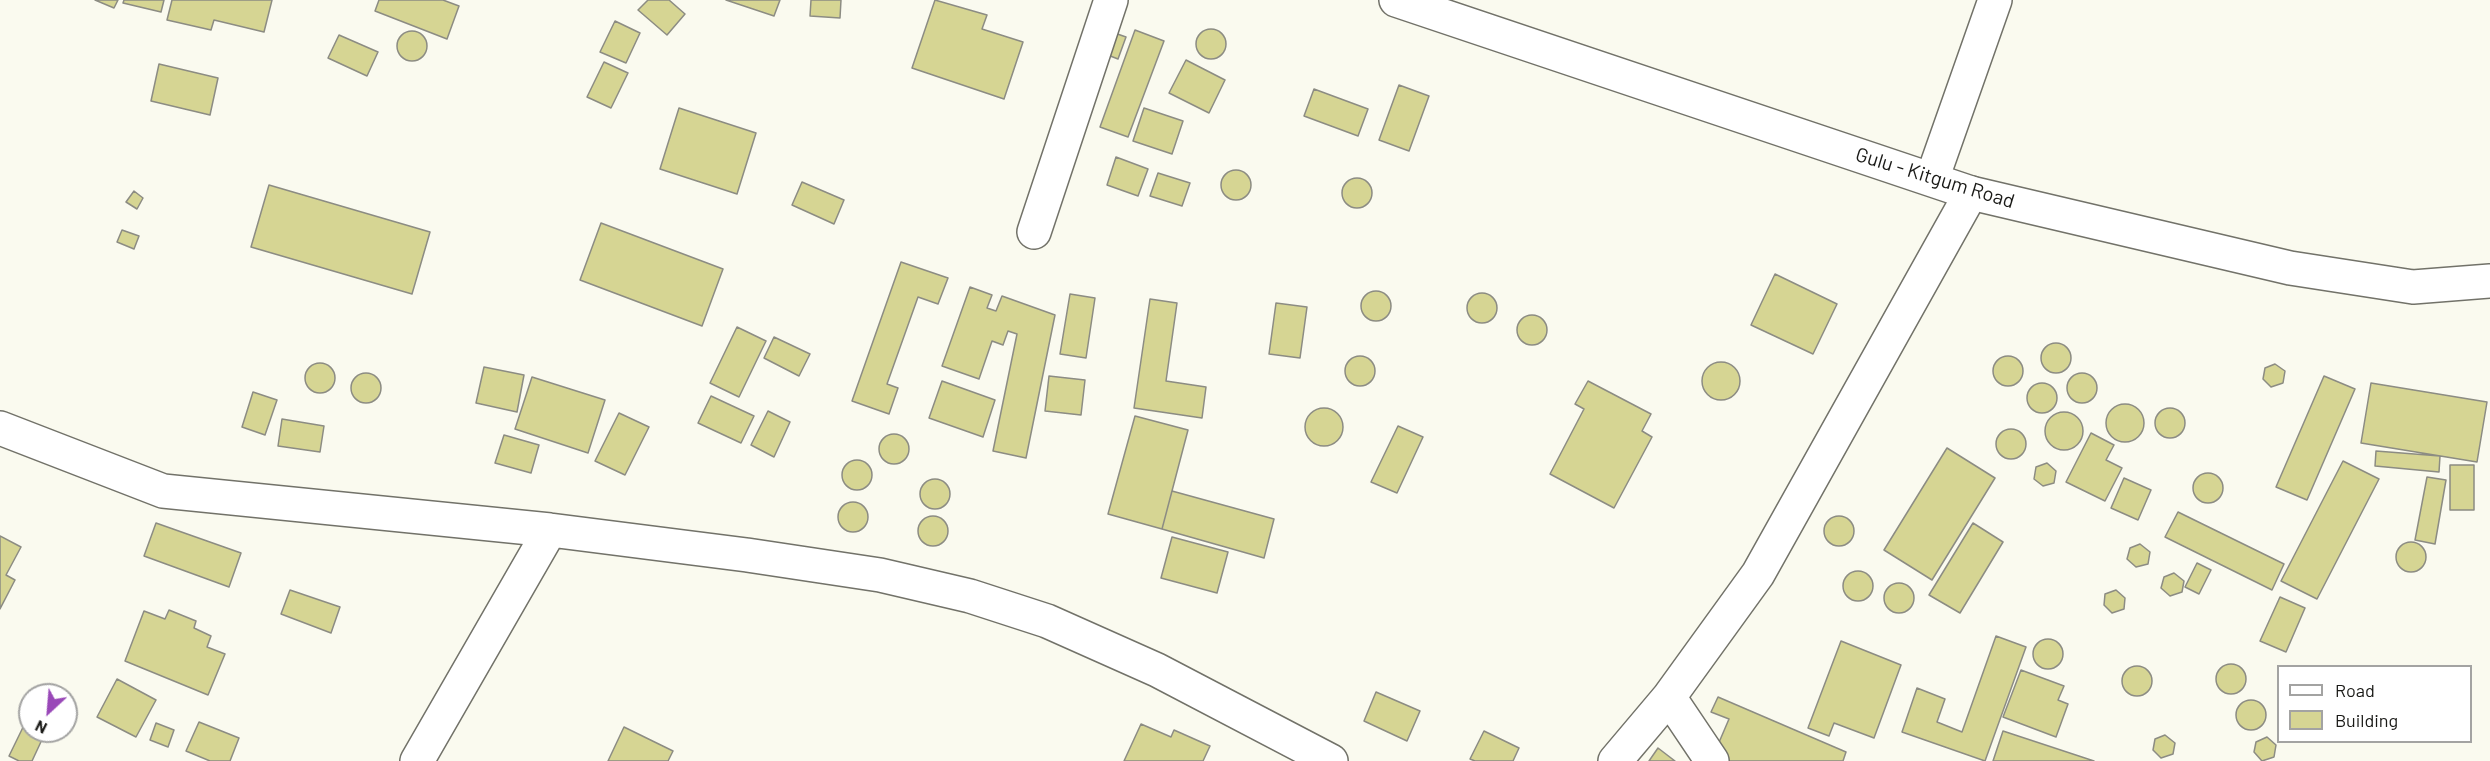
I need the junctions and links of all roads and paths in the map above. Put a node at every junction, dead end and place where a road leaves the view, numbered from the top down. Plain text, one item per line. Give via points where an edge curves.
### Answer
1 (1111, 0) edge
2 (1396, 0) edge
3 (1995, 0) edge
4 (1932, 179) junction
5 (1971, 193) junction
6 (1034, 232) dead end
7 (2490, 281) edge
8 (0, 428) edge
9 (550, 530) junction
10 (1669, 697) junction
11 (417, 761) edge
12 (1331, 761) edge
13 (1615, 761) edge
14 (1712, 761) edge

1 - 6 street
2 - 4 street, Gulu - Kitgum Road
3 - 4 street
4 - 5 street, Gulu - Kitgum Road
5 - 7 street, Gulu - Kitgum Road via 2290,268 2413,287
5 - 10 street via 1758,574
8 - 9 street via 163,491
9 - 11 street
9 - 12 street via 880,575 970,596 1047,621 1157,670
10 - 13 street
10 - 14 street

